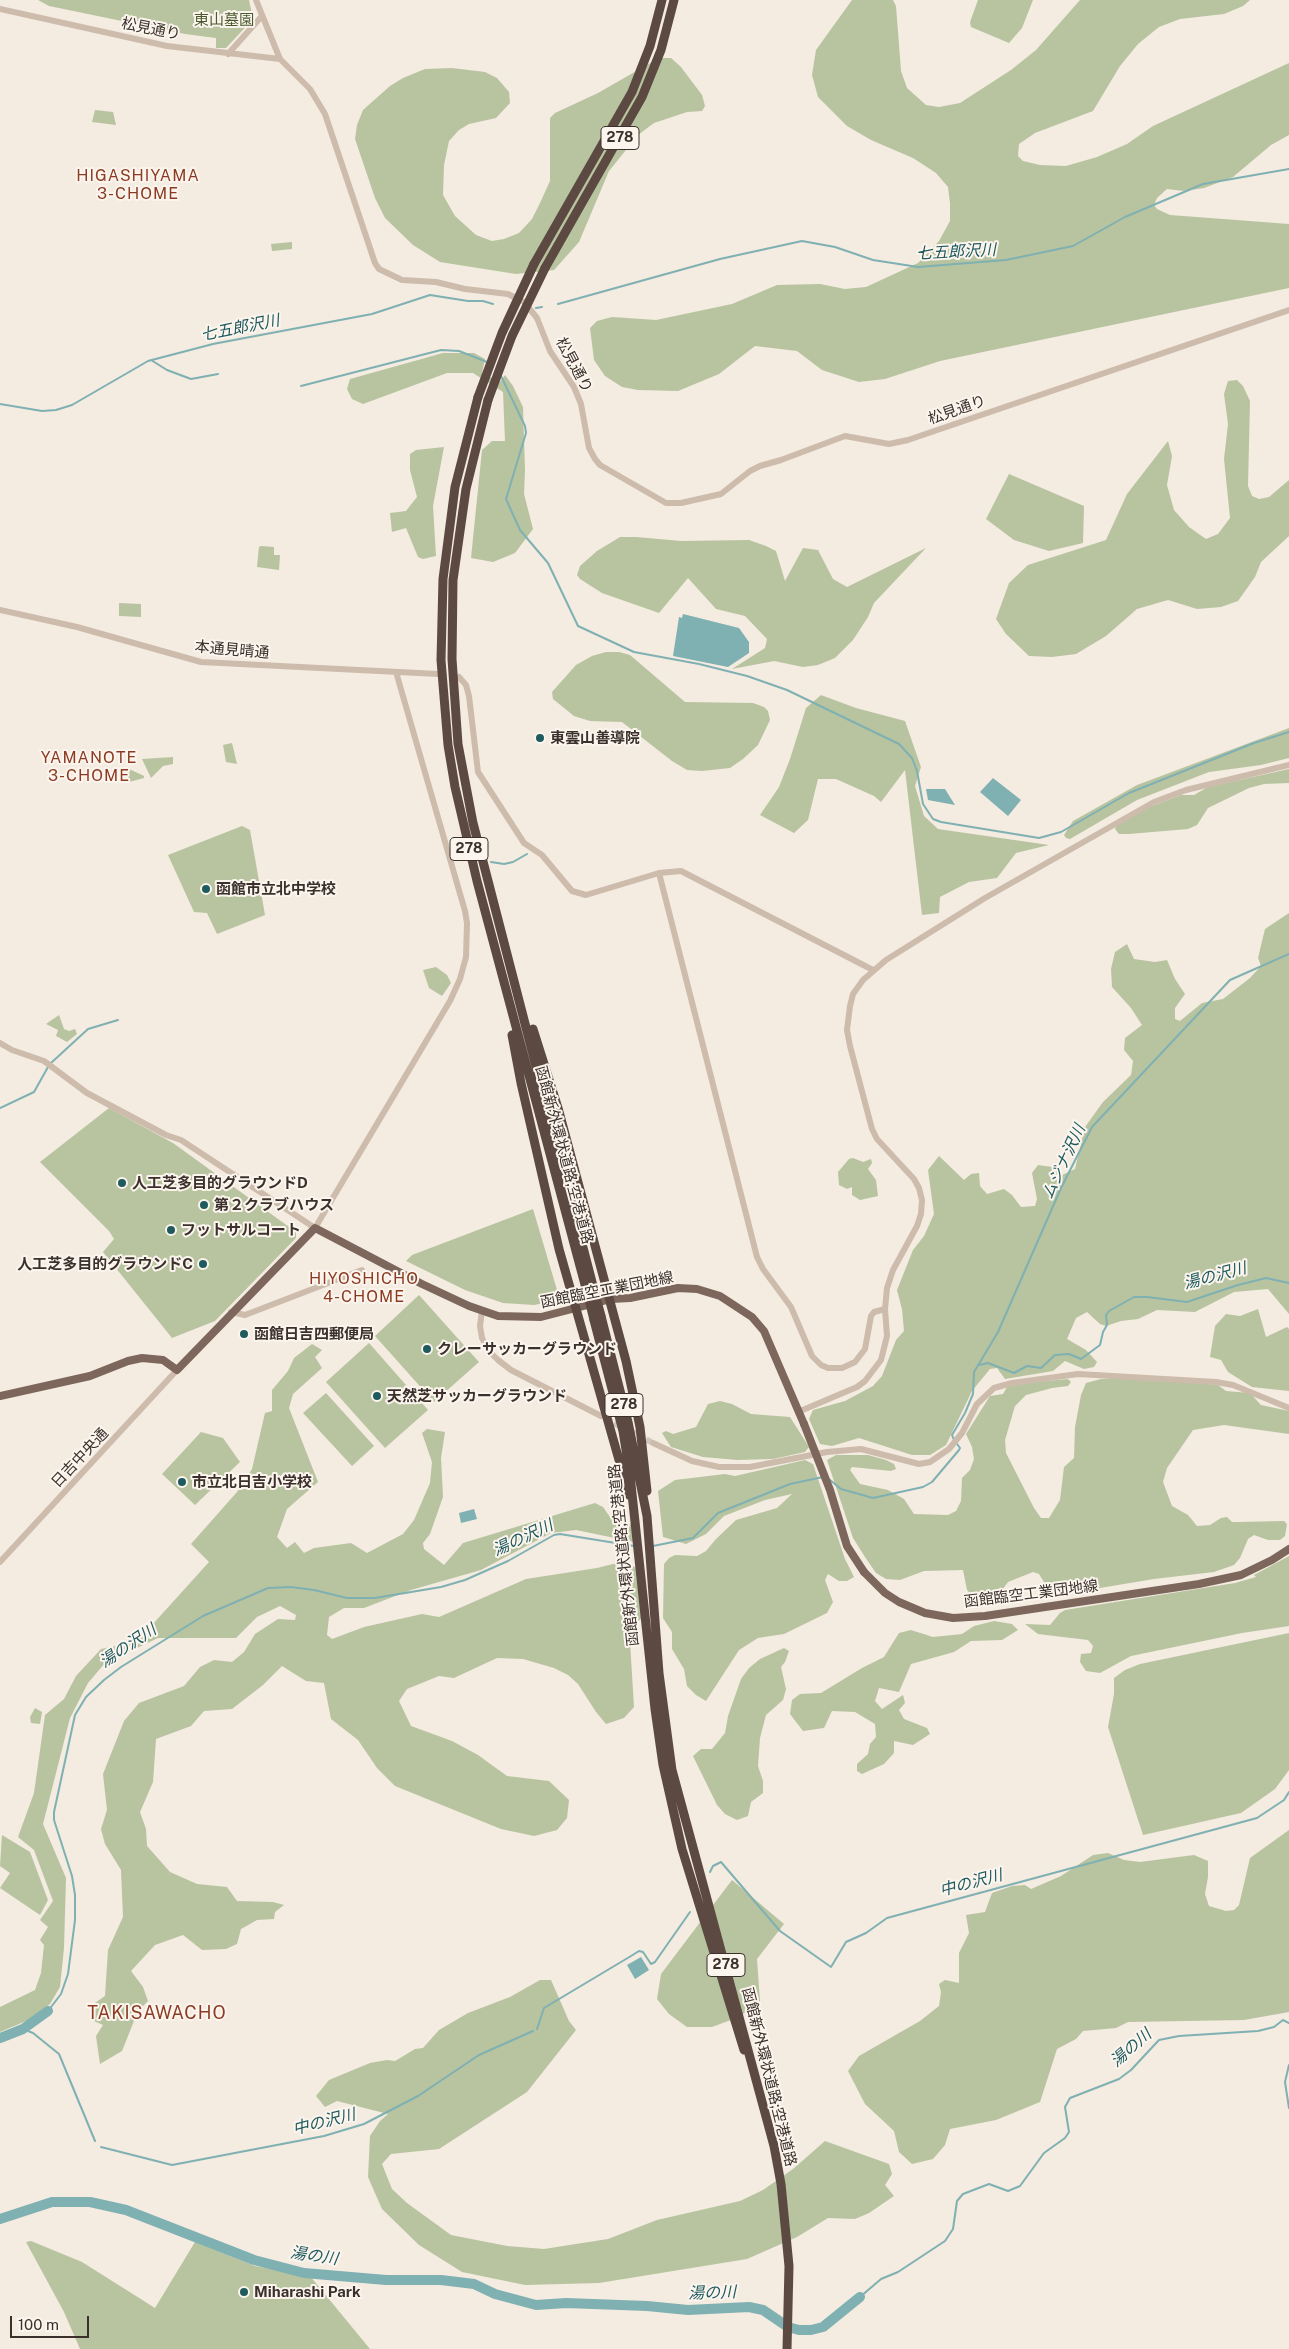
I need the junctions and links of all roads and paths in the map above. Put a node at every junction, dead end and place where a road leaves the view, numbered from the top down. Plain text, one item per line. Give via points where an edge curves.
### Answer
1 (256, 0) edge
2 (662, 0) edge
3 (674, 0) edge
4 (0, 9) edge
5 (262, 16) junction
6 (228, 54) junction
7 (280, 59) junction
8 (1289, 310) edge
9 (0, 610) edge
10 (396, 672) junction
11 (438, 674) dead end
12 (459, 676) dead end
13 (1289, 765) edge
14 (659, 874) junction
15 (484, 908) junction
16 (503, 938) junction
17 (873, 970) junction
18 (0, 1043) edge
19 (314, 1228) junction
20 (362, 1270) dead end
21 (590, 1291) junction
22 (611, 1300) junction
23 (577, 1309) junction
24 (885, 1309) junction
25 (482, 1311) junction
26 (231, 1312) junction
27 (597, 1318) junction
28 (177, 1370) junction
29 (0, 1396) edge
30 (1289, 1408) edge
31 (798, 1412) junction
32 (600, 1416) tunnel mouth
33 (653, 1443) tunnel mouth
34 (645, 1494) junction
35 (631, 1496) junction
36 (1289, 1549) edge
37 (0, 1562) edge
38 (651, 1621) junction
39 (785, 2334) junction
40 (781, 2349) edge
41 (786, 2349) edge

1 - 5 street
2 - 15 highway, 函館新外環状道路;空港道路 / 278, bridge via 650,46 632,92 534,264 502,333 478,397 459,469 443,579 441,652 445,717 455,787
3 - 16 highway, 函館新外環状道路;空港道路 / 278, bridge via 661,50 642,97 544,268 512,336 488,400 473,453 458,534 452,659 458,744
4 - 6 street, 松見通り via 167,46
5 - 6 street
5 - 7 street
6 - 7 street, 松見通り
7 - 8 street, 松見通り via 310,89 325,114 379,269 402,280 508,294 524,302 537,318 550,351 574,387 581,404 589,448 595,459 666,503 682,503 721,494 755,468 845,436 889,444 908,440
9 - 10 street, 本通見晴通 via 77,627 201,662
10 - 11 street, 本通見晴通
10 - 19 street via 465,911 466,957 450,1001
12 - 14 street via 469,696 478,772 524,842 542,856 567,888 586,895
13 - 17 street via 1186,790 1154,802 985,898
14 - 17 street via 674,870 689,874
14 - 24 street via 757,1257 763,1269 791,1307 812,1356 821,1365 835,1369 855,1362 865,1349 871,1316
15 - 21 highway, 函館新外環状道路;空港道路 / 278
15 - 23 highway via 525,1103 559,1249
16 - 21 highway, 函館新外環状道路;空港道路 / 278
16 - 22 highway via 558,1108
17 - 24 street via 856,989 850,1006 847,1030 850,1046 872,1129 886,1151 914,1179 922,1200 917,1226 892,1270
18 - 19 street via 50,1064 87,1093 181,1140
19 - 25 main road, 函館臨空工業団地線 via 371,1259
19 - 26 main road
20 - 26 street via 246,1315
21 - 27 highway, 函館新外環状道路;空港道路 / 278, bridge
22 - 23 main road, 函館臨空工業団地線
22 - 31 main road, 函館臨空工業団地線 via 678,1288 697,1289 738,1306 764,1331
22 - 34 highway via 640,1427 646,1473
23 - 25 main road, 函館臨空工業団地線 via 540,1317 498,1316
23 - 35 highway
24 - 31 street via 885,1348 881,1360 865,1381 843,1394
25 - 32 street via 482,1338 498,1360 511,1370
26 - 28 main road
27 - 34 highway, 函館新外環状道路;空港道路 / 278 via 628,1422
27 - 35 highway, 函館新外環状道路;空港道路 / 278 via 623,1431
28 - 29 main road via 163,1360 142,1358 90,1376
28 - 37 street, 日吉中央通
30 - 33 street via 1233,1385 1216,1382 1068,1374 994,1388 977,1404 955,1442 940,1456 919,1464 860,1448 734,1468 700,1464
31 - 36 main road, 函館臨空工業団地線, bridge via 830,1490 847,1546 864,1572 885,1593 925,1613 953,1618 985,1616 1200,1584 1240,1575
34 - 38 highway, 函館新外環状道路;空港道路 / 278
35 - 38 highway, 函館新外環状道路;空港道路 / 278
38 - 39 highway, 函館新外環状道路;空港道路 / 278 via 654,1709 682,1849 770,2146 782,2222
39 - 40 highway, 函館新外環状道路;空港道路 / 278
39 - 41 highway, 函館新外環状道路;空港道路 / 278

